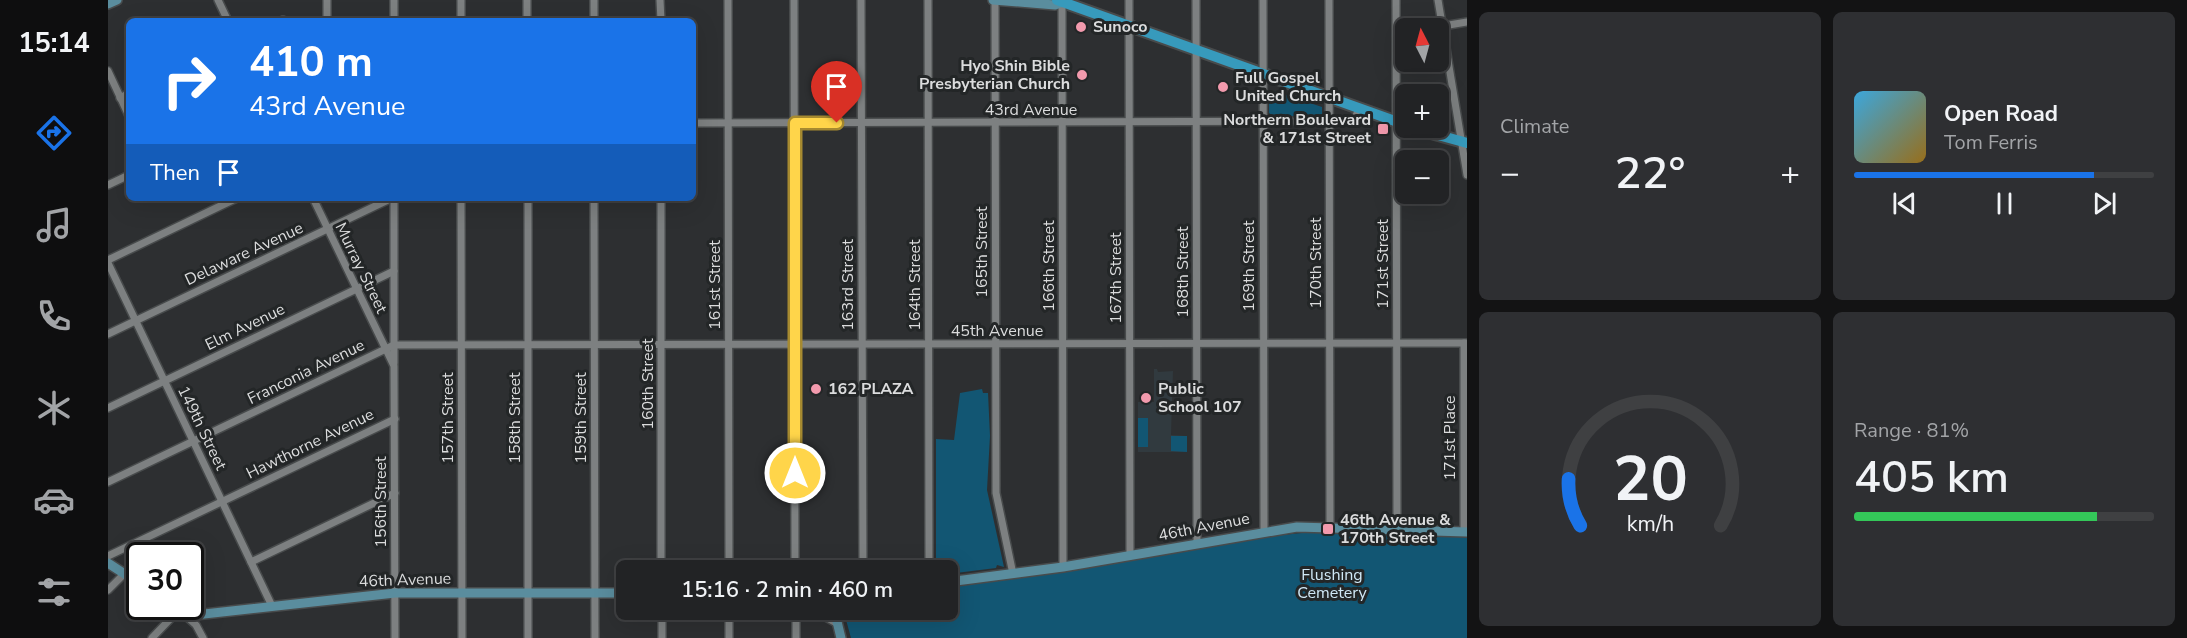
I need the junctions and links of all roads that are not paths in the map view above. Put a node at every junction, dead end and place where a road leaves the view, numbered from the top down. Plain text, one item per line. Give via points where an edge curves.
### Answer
1 (117, 0) edge
2 (218, 0) edge
3 (327, 0) edge
4 (394, 0) edge
5 (461, 0) edge
6 (527, 0) edge
7 (594, 0) edge
8 (660, 0) edge
9 (728, 0) edge
10 (794, 0) edge
11 (861, 0) edge
12 (928, 0) edge
13 (994, 0) edge
14 (1129, 0) edge
15 (1196, 0) edge
16 (1263, 0) edge
17 (1329, 0) edge
18 (1396, 0) edge
19 (1438, 0) edge
20 (1061, 1) edge
21 (108, 4) edge
22 (227, 18) edge
23 (327, 18) edge
24 (394, 18) edge
25 (461, 18) edge
26 (527, 18) edge
27 (594, 18) edge
28 (661, 18) edge
29 (1441, 18) edge
30 (1467, 22) edge
31 (1129, 25) junction
32 (1449, 26) edge
33 (1196, 49) junction
34 (1449, 60) edge
35 (108, 71) edge
36 (1263, 73) junction
37 (1399, 84) edge
38 (126, 95) edge
39 (1329, 97) junction
40 (120, 98) junction
41 (1359, 108) junction
42 (126, 110) edge
43 (1395, 121) edge
44 (1330, 122) junction
45 (696, 123) edge
46 (728, 123) junction
47 (795, 123) junction
48 (862, 123) junction
49 (929, 123) junction
50 (996, 123) junction
51 (1062, 123) junction
52 (1129, 123) junction
53 (1196, 123) junction
54 (1263, 123) junction
55 (1401, 138) edge
56 (1445, 138) edge
57 (1464, 143) edge
58 (1467, 175) edge
59 (126, 176) edge
60 (108, 185) edge
61 (231, 201) edge
62 (313, 201) edge
63 (387, 201) edge
64 (393, 201) edge
65 (461, 201) edge
66 (528, 201) edge
67 (594, 201) edge
68 (661, 201) edge
69 (327, 229) junction
70 (108, 261) edge
71 (394, 271) junction
72 (356, 289) junction
73 (135, 321) junction
74 (108, 334) edge
75 (1465, 343) edge
76 (929, 344) junction
77 (996, 344) junction
78 (1063, 344) junction
79 (1130, 344) junction
80 (1196, 344) junction
81 (1263, 344) junction
82 (1330, 344) junction
83 (1397, 344) junction
84 (394, 345) junction
85 (461, 345) junction
86 (528, 345) junction
87 (595, 345) junction
88 (662, 345) junction
89 (729, 345) junction
90 (795, 345) junction
91 (862, 345) junction
92 (386, 349) junction
93 (394, 366) junction
94 (164, 381) junction
95 (108, 408) edge
96 (395, 419) junction
97 (193, 441) junction
98 (108, 482) edge
99 (395, 493) junction
100 (222, 501) junction
101 (1330, 526) junction
102 (1397, 529) junction
103 (1264, 531) junction
104 (1466, 532) edge
105 (1197, 544) junction
106 (108, 556) edge
107 (1130, 556) junction
108 (661, 560) edge
109 (729, 560) edge
110 (795, 560) edge
111 (863, 560) edge
112 (929, 560) edge
113 (251, 562) junction
114 (108, 563) edge
115 (1063, 567) junction
116 (124, 574) joint
117 (1013, 574) junction
118 (958, 581) edge
119 (108, 590) edge
120 (395, 593) junction
121 (462, 593) junction
122 (528, 593) junction
123 (595, 593) junction
124 (616, 593) edge
125 (272, 606) junction
126 (204, 614) edge
127 (169, 620) edge
128 (190, 620) edge
129 (662, 620) edge
130 (729, 620) edge
131 (796, 620) edge
132 (833, 620) edge
133 (837, 622) joint
134 (152, 638) edge
135 (203, 638) edge
136 (395, 638) edge
137 (462, 638) edge
138 (528, 638) edge
139 (595, 638) edge
140 (662, 638) edge
141 (729, 638) edge
142 (796, 638) edge
143 (841, 638) edge

1 - 21 street
2 - 22 street
3 - 23 street
4 - 24 street
5 - 25 street
6 - 26 street
7 - 27 street
8 - 28 street
9 - 46 street, 161st Street
10 - 47 street
11 - 48 street, 163rd Street
12 - 49 street, 164th Street
13 - 20 street via 1056,5
13 - 50 street, 165th Street
14 - 31 street, 167th Street
15 - 33 street, 168th Street
16 - 36 street, 169th Street
17 - 39 street, 170th Street
18 - 37 street, 171st Street
19 - 29 street
20 - 31 main road
20 - 51 street, 166th Street
30 - 32 street
31 - 33 main road
31 - 52 street, 167th Street
33 - 36 main road
33 - 53 street, 168th Street
34 - 57 street
35 - 40 street
36 - 39 main road
36 - 54 street, 169th Street
38 - 40 street
39 - 41 main road
39 - 44 street, 170th Street
40 - 42 street
41 - 43 main road
41 - 44 street, 43rd Avenue via 1354,121
44 - 54 street, 43rd Avenue
44 - 82 street, 170th Street
45 - 46 street, 43rd Avenue
46 - 47 street, 43rd Avenue
46 - 89 street, 161st Street
47 - 48 street, 43rd Avenue
47 - 90 street
48 - 49 street, 43rd Avenue
48 - 91 street, 163rd Street
49 - 50 street, 43rd Avenue
49 - 76 street, 164th Street
50 - 51 street, 43rd Avenue
50 - 77 street, 165th Street
51 - 52 street, 43rd Avenue
51 - 78 street, 166th Street
52 - 53 street, 43rd Avenue
52 - 79 street, 167th Street
53 - 54 street, 43rd Avenue
53 - 80 street, 168th Street
54 - 81 street, 169th Street
55 - 83 street, 171st Street
56 - 57 main road
57 - 58 street
59 - 60 street
61 - 70 street
62 - 69 street, Murray Street
63 - 69 street, Delaware Avenue
64 - 71 street, 156th Street
65 - 85 street, 157th Street
66 - 86 street, 158th Street
67 - 87 street, 159th Street
68 - 88 street, 160th Street
69 - 72 street, Murray Street
69 - 73 street, Delaware Avenue
70 - 73 street, 149th Street
71 - 72 street, Elm Avenue
71 - 84 street, 156th Street
72 - 92 street, Murray Street
72 - 94 street, Elm Avenue
73 - 74 street, Delaware Avenue
73 - 94 street, 149th Street
75 - 83 street, 45th Avenue
75 - 104 street, 171st Place
76 - 77 street, 45th Avenue
76 - 91 street, 45th Avenue
76 - 112 street, 164th Street
77 - 78 street, 45th Avenue
77 - 117 street, 165th Street via 996,493
78 - 79 street, 45th Avenue
78 - 115 street, 166th Street
79 - 80 street, 45th Avenue
79 - 107 street, 167th Street
80 - 81 street, 45th Avenue
80 - 105 street, 168th Street
81 - 82 street, 45th Avenue
81 - 103 street, 169th Street
82 - 83 street, 45th Avenue
82 - 101 street, 170th Street
83 - 102 street, 171st Street
84 - 85 street, Franconia Avenue
84 - 92 street, Franconia Avenue
84 - 93 street, 156th Street
85 - 86 street, Franconia Avenue
85 - 121 street, 157th Street
86 - 87 street, 45th Avenue
86 - 122 street, 158th Street
87 - 88 street, 45th Avenue
87 - 123 street, 159th Street
88 - 89 street, 45th Avenue
88 - 108 street, 160th Street
89 - 90 street, 45th Avenue
89 - 109 street, 161st Street
90 - 91 street, 45th Avenue
90 - 110 street
91 - 111 street, 163rd Street
92 - 93 street, 156th Street
92 - 97 street, Franconia Avenue
93 - 96 street, 156th Street
94 - 95 street, Elm Avenue
94 - 97 street, 149th Street
96 - 99 street, 156th Street
96 - 100 street, Hawthorne Avenue
97 - 98 street, Franconia Avenue
97 - 100 street, 149th Street
99 - 113 street
99 - 120 street, 156th Street
100 - 106 street, Hawthorne Avenue
100 - 113 street, 149th Street
101 - 102 street, 46th Avenue
101 - 103 street, 46th Avenue
102 - 104 street, 46th Avenue
103 - 105 street, 46th Avenue
105 - 107 street, 46th Avenue
107 - 115 street, 46th Avenue
113 - 125 street, 149th Street
114 - 116 street
115 - 117 street, 46th Avenue
116 - 119 street
117 - 118 street, 46th Avenue
120 - 121 street, 46th Avenue
120 - 125 street, 46th Avenue
120 - 136 street, 156th Street
121 - 122 street, 46th Avenue
121 - 137 street, 157th Street
122 - 123 street, 46th Avenue
122 - 138 street, 158th Street
123 - 124 street, 46th Avenue
123 - 139 street, 159th Street
125 - 126 street, 46th Avenue
127 - 134 street
128 - 135 street
129 - 140 street
130 - 141 street
131 - 142 street
132 - 133 street
133 - 143 street

